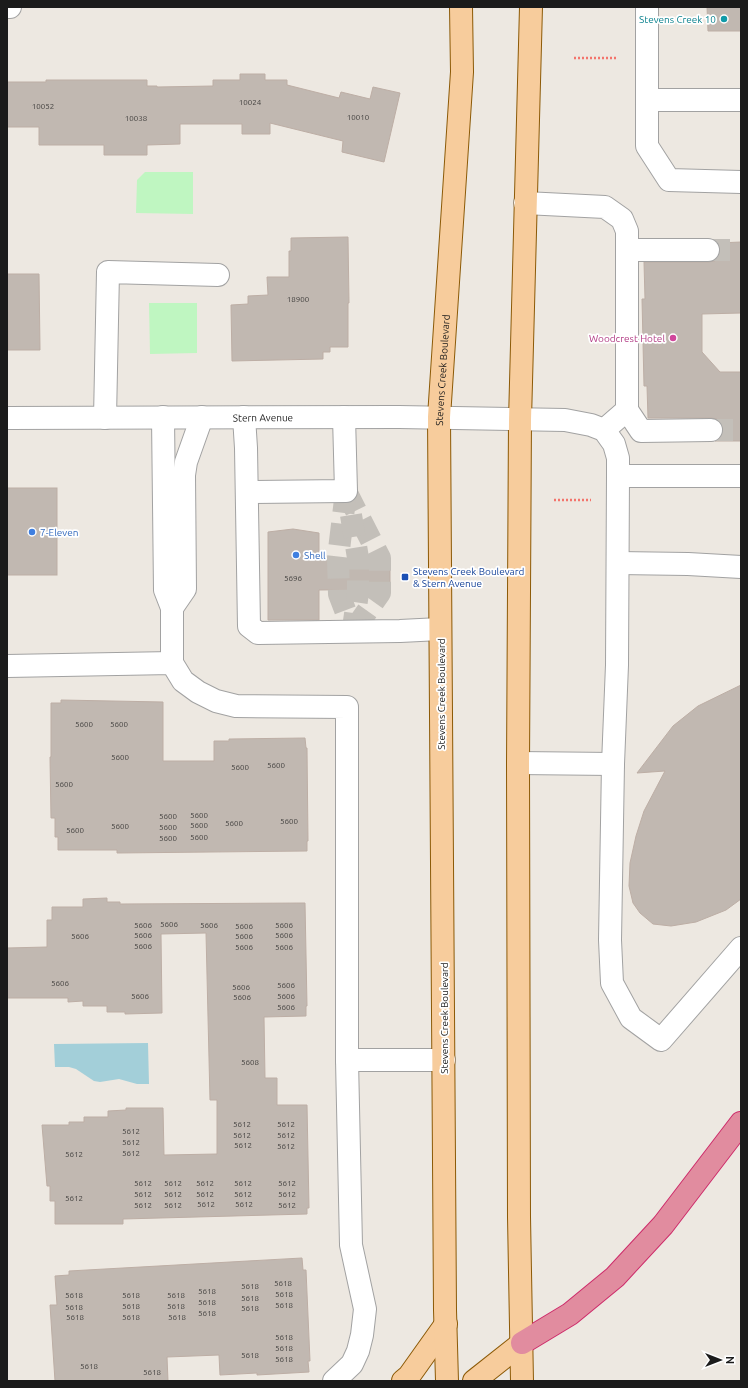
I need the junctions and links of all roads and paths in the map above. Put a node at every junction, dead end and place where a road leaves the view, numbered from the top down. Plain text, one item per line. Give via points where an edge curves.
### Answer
1 (7, 7) edge
2 (10, 7) edge
3 (461, 7) edge
4 (531, 7) edge
5 (647, 7) edge
6 (574, 58) dead end
7 (618, 58) dead end
8 (647, 100) junction
9 (741, 100) edge
10 (741, 182) edge
11 (525, 203) junction
12 (627, 250) junction
13 (708, 250) tunnel mouth
14 (218, 275) dead end
15 (627, 410) junction
16 (163, 417) junction
17 (202, 417) junction
18 (244, 417) junction
19 (344, 417) junction
20 (439, 417) junction
21 (7, 418) edge
22 (105, 418) junction
23 (520, 420) junction
24 (604, 430) junction
25 (711, 430) tunnel mouth
26 (741, 475) edge
27 (618, 476) junction
28 (247, 492) junction
29 (554, 500) dead end
30 (591, 500) dead end
31 (618, 563) junction
32 (741, 567) edge
33 (172, 608) junction
34 (440, 629) junction
35 (172, 663) junction
36 (7, 666) edge
37 (518, 763) junction
38 (613, 764) junction
39 (741, 948) edge
40 (347, 1060) junction
41 (444, 1060) junction
42 (741, 1123) edge
43 (446, 1324) junction
44 (522, 1343) junction
45 (334, 1381) edge
46 (403, 1381) edge
47 (447, 1381) edge
48 (474, 1381) edge
49 (492, 1381) edge
50 (522, 1381) edge

1 - 2 street
3 - 20 main road, Stevens Creek Boulevard via 462,72
4 - 11 main road
5 - 8 street
6 - 7 path
8 - 9 street
8 - 10 street via 647,146 669,180
11 - 12 street via 605,207 622,219 627,231
11 - 23 main road
12 - 13 street
12 - 15 street
14 - 22 street via 108,272
15 - 24 street
15 - 25 street via 641,431
16 - 17 street, Stern Avenue
16 - 22 street, Stern Avenue
16 - 33 street via 165,590
17 - 18 street, Stern Avenue
17 - 33 street via 184,475 185,589
18 - 19 street, Stern Avenue
18 - 28 street
19 - 20 street, Stern Avenue
19 - 28 street via 346,491
20 - 23 street, Stern Avenue
20 - 34 main road, Stevens Creek Boulevard
21 - 22 street, Stern Avenue
23 - 24 street, Stern Avenue via 565,420
23 - 37 main road
24 - 27 street via 614,444 618,458
26 - 27 street
27 - 31 street
28 - 34 street via 249,626 258,633
29 - 30 path
31 - 32 street
31 - 38 street
33 - 35 street
34 - 41 main road, Stevens Creek Boulevard
35 - 36 street
35 - 40 street via 183,681 216,701 236,706 347,708
37 - 38 street
37 - 44 main road via 519,1217
38 - 39 street via 610,940 612,983 631,1018 661,1040
40 - 41 street
40 - 45 street via 351,1245 366,1309 358,1351 352,1364
41 - 43 main road, Stevens Creek Boulevard
42 - 44 highway via 663,1225 615,1276 570,1314
43 - 46 main road
43 - 47 main road, Stevens Creek Boulevard
44 - 48 main road
44 - 49 street
44 - 50 main road

